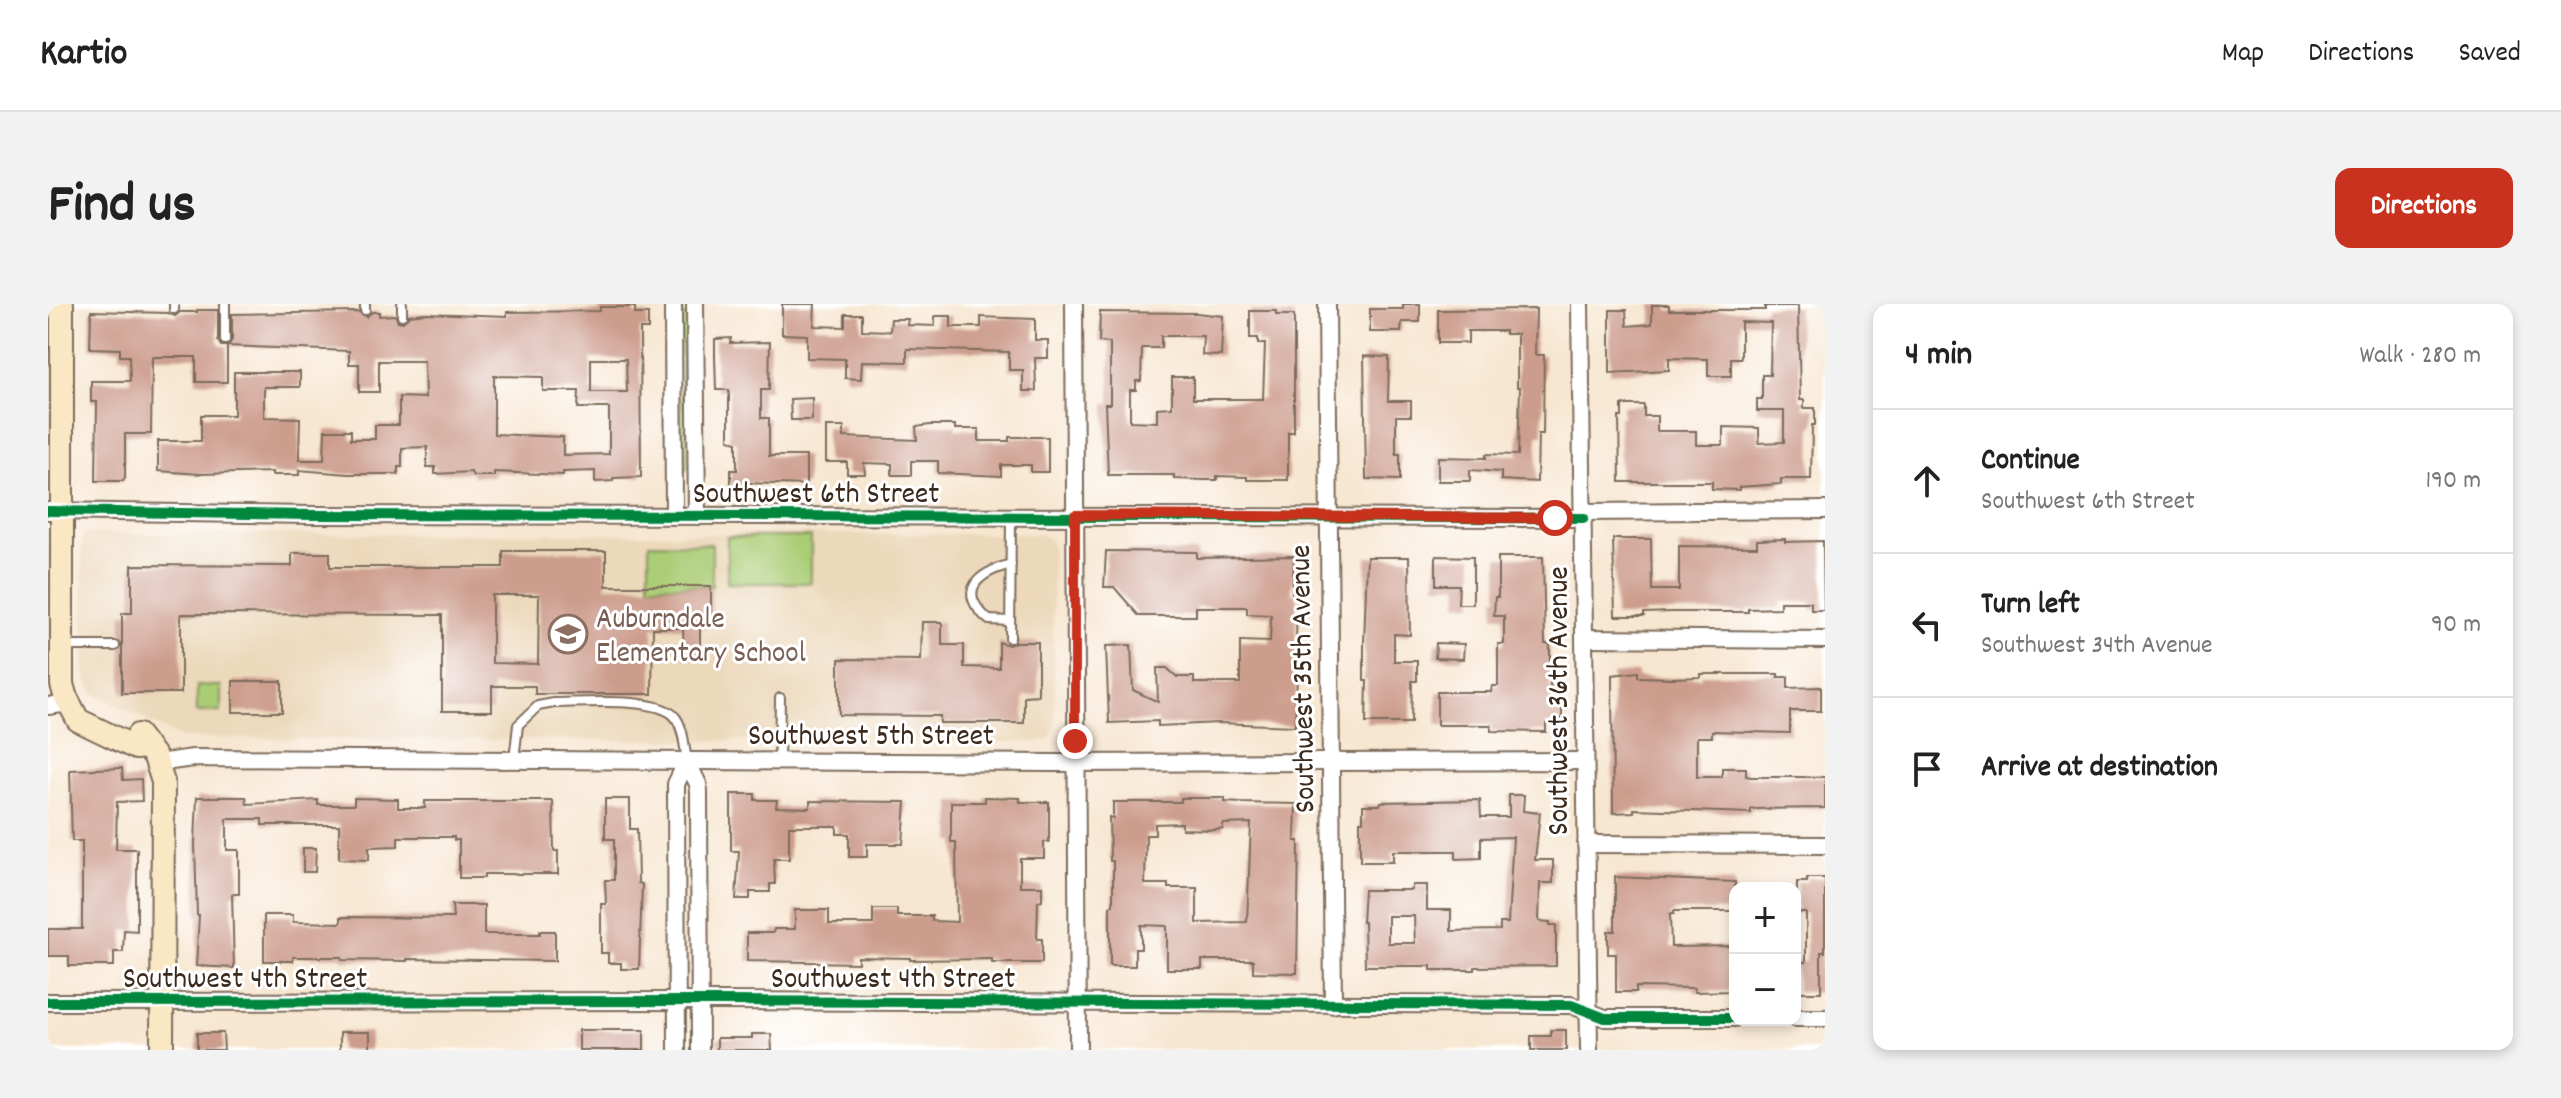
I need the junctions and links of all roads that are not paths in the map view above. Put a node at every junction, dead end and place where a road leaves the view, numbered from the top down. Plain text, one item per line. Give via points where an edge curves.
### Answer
1 (62, 304) edge
2 (225, 304) edge
3 (402, 304) edge
4 (673, 304) edge
5 (695, 304) edge
6 (1074, 304) edge
7 (1327, 304) edge
8 (1580, 304) edge
9 (402, 315) dead end
10 (225, 340) dead end
11 (1825, 510) edge
12 (55, 511) edge
13 (1075, 515) junction
14 (1584, 515) junction
15 (674, 516) junction
16 (697, 516) junction
17 (1011, 516) junction
18 (1327, 518) junction
19 (1011, 564) junction
20 (1010, 621) junction
21 (1010, 638) dead end
22 (1584, 638) junction
23 (1825, 640) edge
24 (62, 646) junction
25 (115, 646) dead end
26 (780, 698) dead end
27 (58, 704) edge
28 (152, 755) junction
29 (514, 760) junction
30 (687, 761) junction
31 (1330, 761) junction
32 (1585, 761) junction
33 (779, 762) junction
34 (1075, 762) junction
35 (1586, 844) junction
36 (1825, 845) edge
37 (163, 1001) junction
38 (676, 1001) junction
39 (700, 1001) junction
40 (48, 1002) edge
41 (1077, 1003) junction
42 (1333, 1005) junction
43 (1589, 1012) junction
44 (1729, 1018) edge
45 (1801, 1018) edge
46 (1825, 1018) edge
47 (162, 1050) edge
48 (677, 1050) edge
49 (700, 1050) edge
50 (1078, 1050) edge
51 (1589, 1050) edge

1 - 12 street
2 - 10 lane
3 - 9 lane
4 - 15 street
5 - 16 street
6 - 13 street
7 - 18 street, Southwest 35th Avenue
8 - 14 street, Southwest 36th Avenue
11 - 14 street, Southwest 6th Street
12 - 15 street, Southwest 6th Street
12 - 24 street
13 - 17 street, Southwest 6th Street
13 - 18 street, Southwest 6th Street
13 - 34 street
14 - 18 street, Southwest 6th Street
14 - 22 street, Southwest 36th Avenue
15 - 16 street, Southwest 6th Street
16 - 17 street, Southwest 6th Street
17 - 19 lane
18 - 31 street, Southwest 35th Avenue
19 - 20 lane
19 - 20 lane via 981,574 973,596 989,620
20 - 21 lane
22 - 23 street
22 - 32 street, Southwest 36th Avenue
24 - 25 lane
24 - 27 street
26 - 33 lane
27 - 28 street via 77,704 142,737
28 - 29 street, Southwest 5th Street
28 - 37 street via 163,787
29 - 30 street, Southwest 5th Street
29 - 30 lane via 518,725 538,706 595,703 666,707 681,726
30 - 33 street, Southwest 5th Street
30 - 38 street via 676,784
30 - 39 street via 699,792
31 - 32 street, Southwest 5th Street
31 - 34 street, Southwest 5th Street
31 - 42 street, Southwest 35th Avenue
32 - 35 street, Southwest 36th Avenue
33 - 34 street, Southwest 5th Street
34 - 41 street
35 - 36 street
35 - 43 street, Southwest 36th Avenue
37 - 38 street, Southwest 4th Street
37 - 40 street, Southwest 4th Street
37 - 47 street
38 - 39 street, Southwest 4th Street
38 - 48 street
39 - 41 street, Southwest 4th Street
39 - 49 street
41 - 42 street, Southwest 4th Street
41 - 50 street
42 - 43 street, Southwest 4th Street via 1571,1005
43 - 44 street, Southwest 4th Street via 1605,1018
43 - 51 street, Southwest 36th Avenue
45 - 46 street

